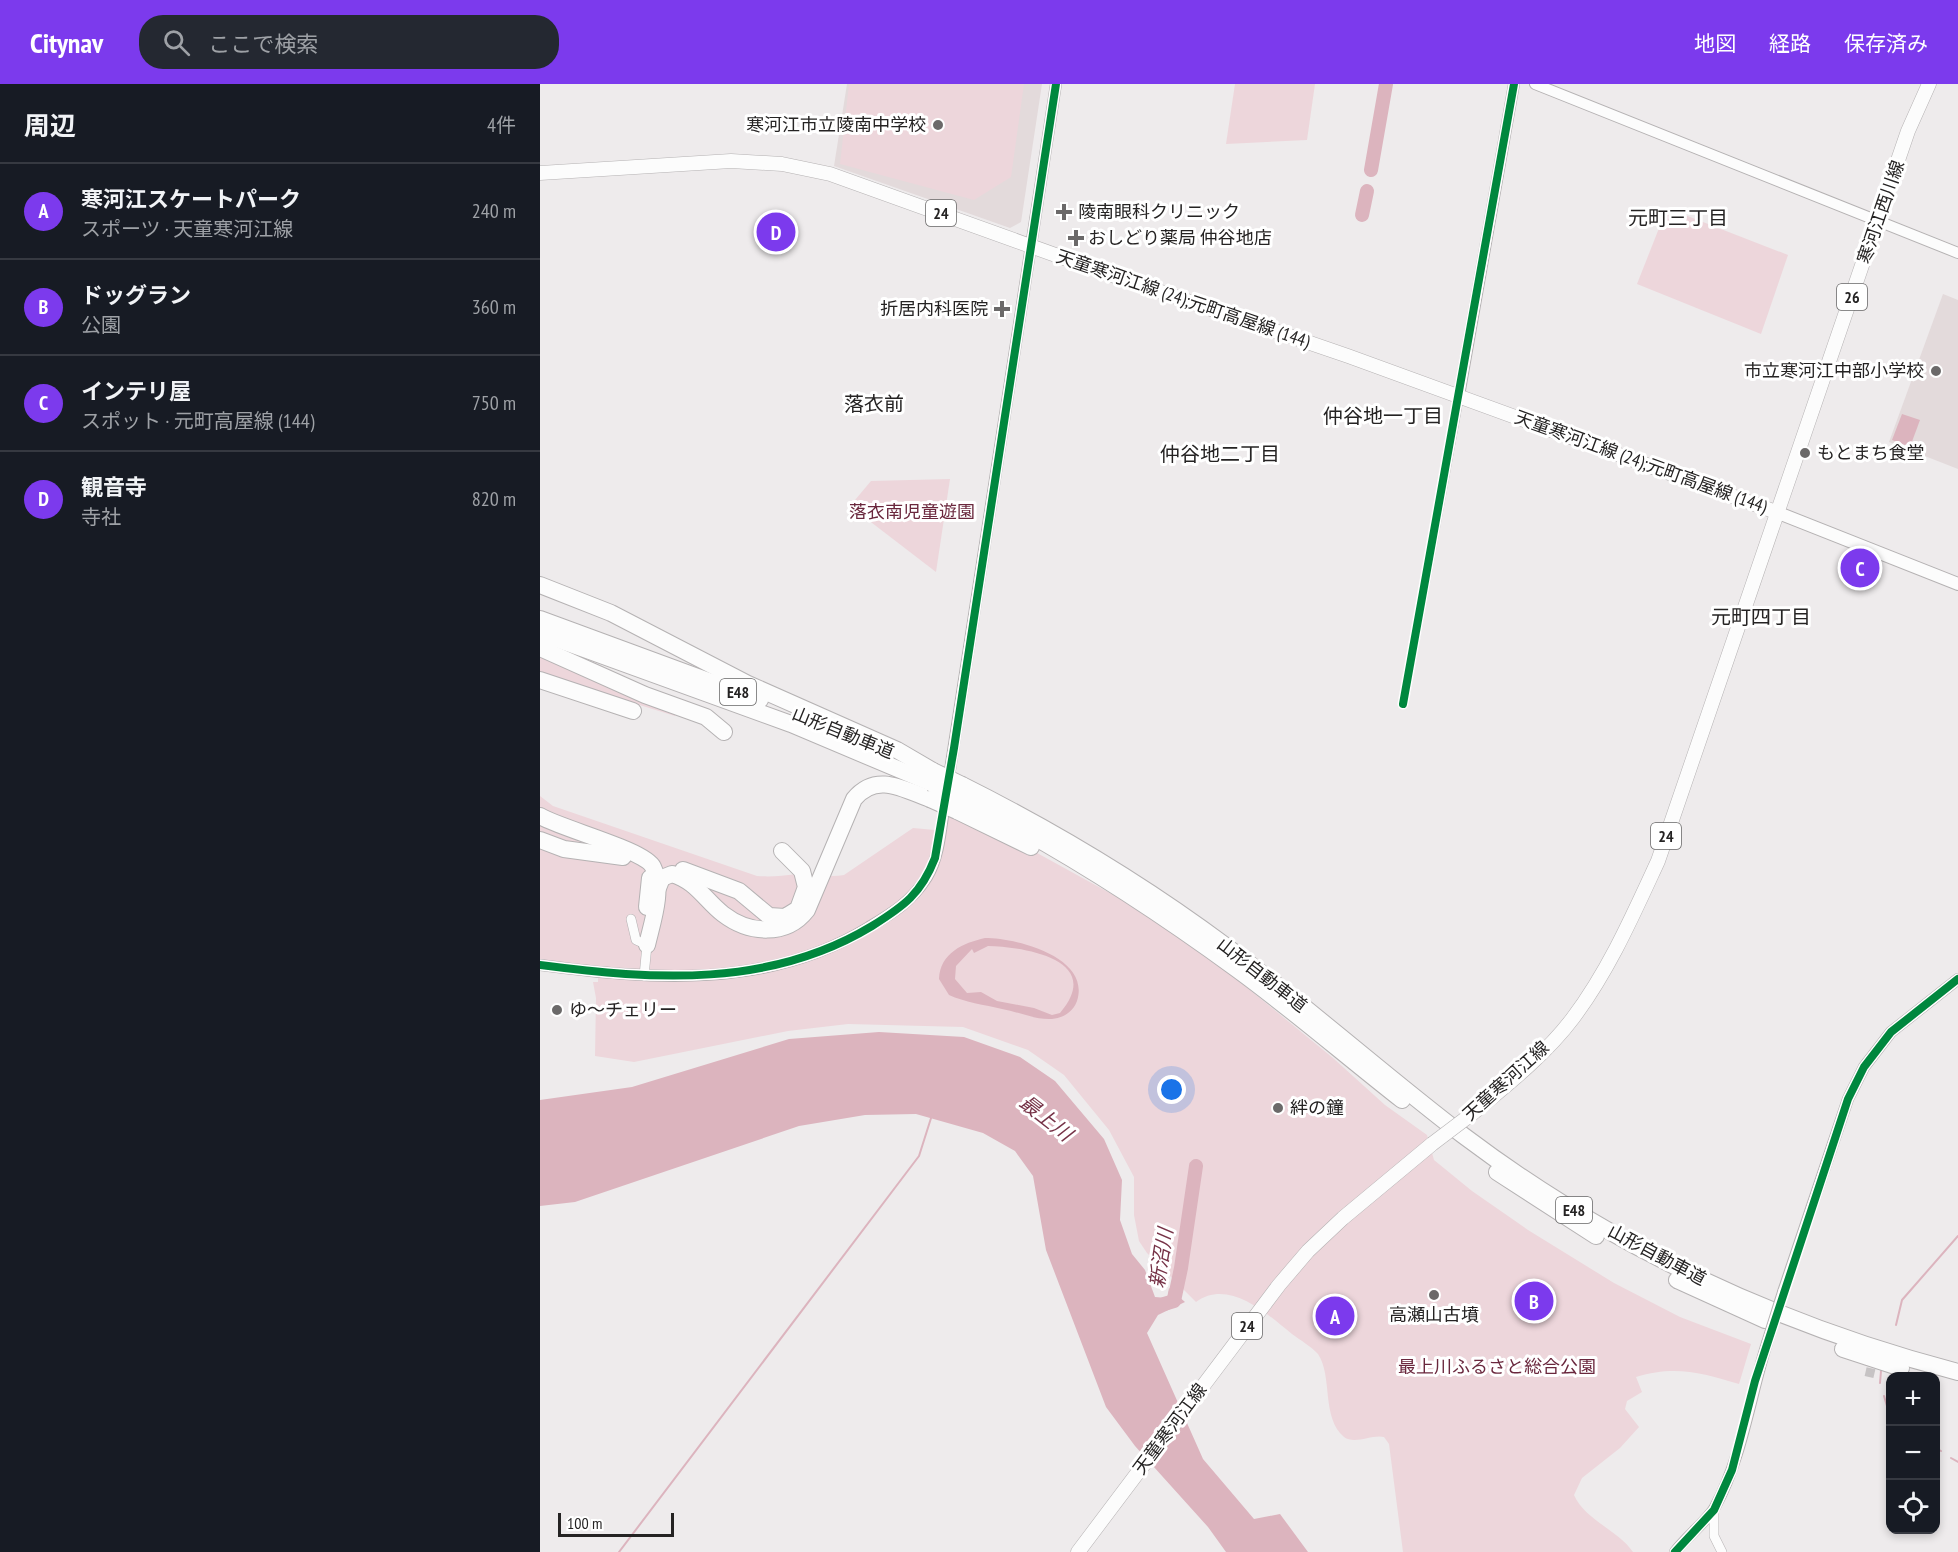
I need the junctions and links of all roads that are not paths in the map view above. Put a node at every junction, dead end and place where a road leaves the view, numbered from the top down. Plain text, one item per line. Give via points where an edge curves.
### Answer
1 (1056, 84) edge
2 (1514, 84) edge
3 (1535, 84) edge
4 (1929, 84) edge
5 (540, 173) edge
6 (1879, 221) junction
7 (1031, 247) junction
8 (1958, 253) edge
9 (1459, 396) junction
10 (1776, 512) junction
11 (1958, 584) edge
12 (540, 585) edge
13 (540, 619) edge
14 (540, 633) edge
15 (540, 648) edge
16 (540, 680) edge
17 (1403, 704) dead end
18 (633, 711) dead end
19 (724, 732) dead end
20 (931, 785) junction
21 (959, 798) junction
22 (540, 816) edge
23 (540, 840) edge
24 (782, 851) dead end
25 (654, 870) junction
26 (652, 900) junction
27 (631, 919) dead end
28 (647, 945) junction
29 (1222, 951) junction
30 (1240, 964) junction
31 (540, 965) edge
32 (644, 976) junction
33 (1958, 979) edge
34 (1914, 1372) edge
35 (1958, 1372) edge
36 (1940, 1379) edge
37 (1958, 1384) edge
38 (1714, 1510) junction
39 (1078, 1552) edge
40 (1675, 1552) edge
41 (1722, 1552) edge

1 - 7 street
2 - 9 street
3 - 6 street
4 - 6 main road, 寒河江西川線 / 26 via 1908,131
5 - 7 main road, 天童寒河江線 (24);元町高屋線 (144) / 24 via 731,161 782,164 830,174
6 - 8 street
6 - 10 main road, 寒河江西川線 / 26
7 - 9 main road, 天童寒河江線 (24);元町高屋線 (144) / 24
7 - 32 street via 948,781 929,875 910,901 826,949 745,973
9 - 10 main road, 天童寒河江線 (24);元町高屋線 (144) / 24
9 - 17 street
10 - 11 main road
10 - 39 main road, 天童寒河江線 / 24, bridge via 1658,861 1624,935 1572,1020 1528,1065 1308,1251
12 - 20 highway via 611,613 748,684 897,750
13 - 20 highway, 山形自動車道 / E48 via 795,713
14 - 20 highway, 山形自動車道 / E48 via 791,724
15 - 19 highway via 645,695 706,717
16 - 18 highway
20 - 21 highway, 山形自動車道 / E48, bridge
20 - 26 highway via 873,785 860,792 807,910 786,928 768,930 740,924 724,915 693,883 672,874 662,878
21 - 29 highway, 山形自動車道 / E48 via 1062,852
21 - 29 highway, 山形自動車道 / E48 via 1121,874
22 - 25 highway via 644,857
23 - 26 highway via 564,849 624,857 639,864
24 - 25 highway via 802,871 806,886 798,909 784,917 769,916 740,891 672,866
25 - 26 highway via 649,879
26 - 28 highway
27 - 28 street via 636,940
28 - 32 street
29 - 30 highway, 山形自動車道 / E48
30 - 34 highway, 山形自動車道 / E48 via 1457,1144 1553,1210 1728,1305
30 - 35 highway, 山形自動車道 / E48 via 1465,1137 1602,1227 1682,1270 1789,1318
31 - 32 street
33 - 38 street, bridge via 1891,1032 1863,1067 1848,1098 1767,1343 1732,1470
36 - 37 highway
38 - 40 street
38 - 41 street via 1714,1536

